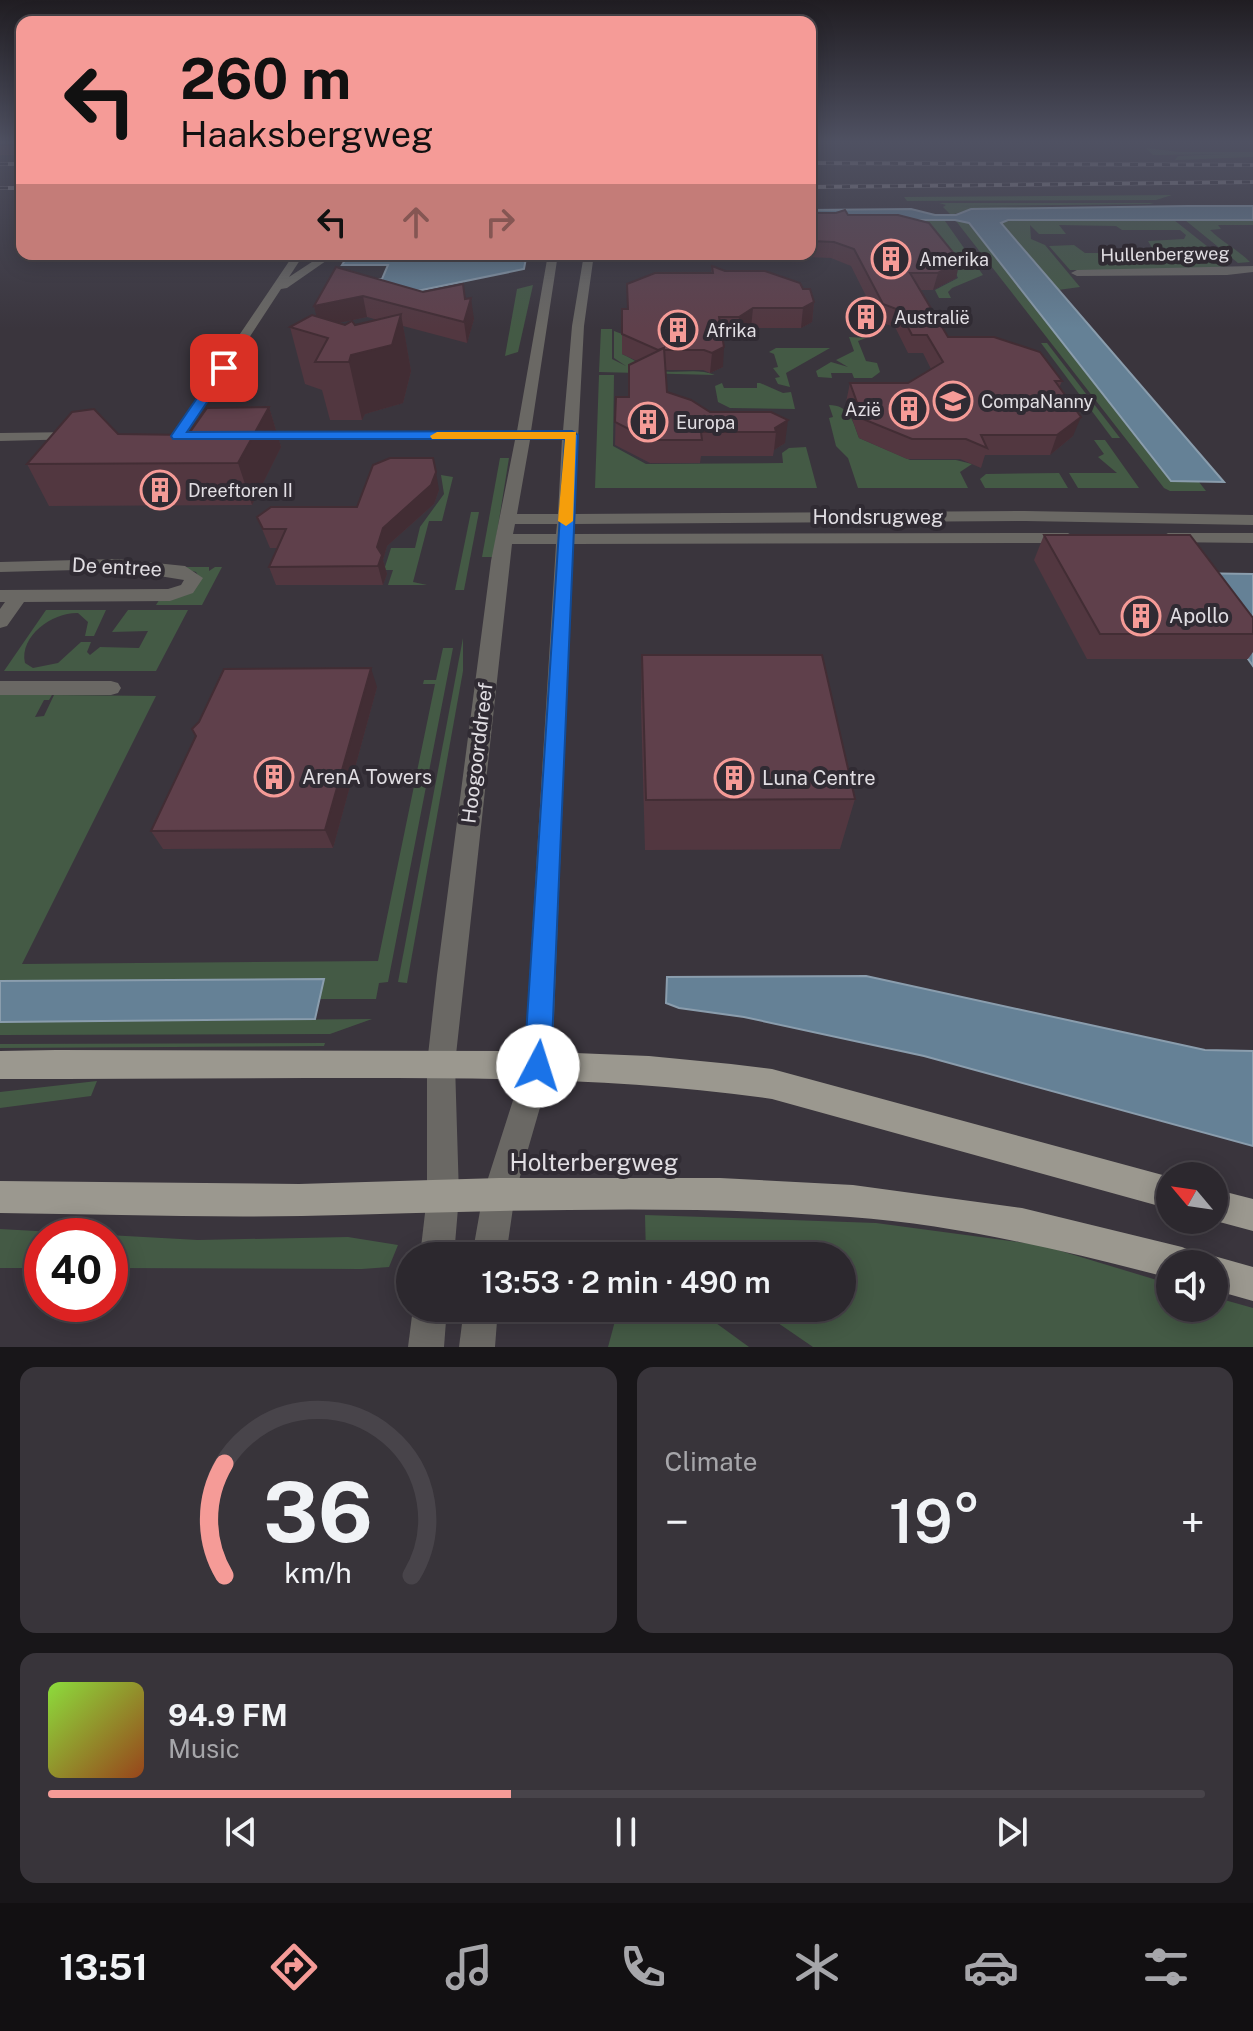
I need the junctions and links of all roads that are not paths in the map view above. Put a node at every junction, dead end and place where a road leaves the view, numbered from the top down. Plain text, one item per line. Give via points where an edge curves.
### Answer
1 (295, 260) edge
2 (323, 260) edge
3 (552, 260) edge
4 (588, 260) edge
5 (1234, 267) junction
6 (1253, 269) edge
7 (1077, 273) dead end
8 (1253, 282) edge
9 (276, 291) junction
10 (521, 435) junction
11 (572, 435) junction
12 (85, 436) edge
13 (204, 436) edge
14 (230, 436) edge
15 (0, 437) edge
16 (1253, 520) edge
17 (505, 529) junction
18 (565, 529) junction
19 (1081, 538) edge
20 (1143, 538) edge
21 (1253, 538) edge
22 (0, 567) edge
23 (10, 596) edge
24 (0, 622) edge
25 (0, 688) edge
26 (111, 688) dead end
27 (441, 1064) junction
28 (0, 1065) edge
29 (538, 1066) junction
30 (1156, 1189) edge
31 (499, 1194) junction
32 (443, 1196) junction
33 (0, 1197) edge
34 (1228, 1209) edge
35 (1253, 1215) edge
36 (438, 1242) edge
37 (491, 1242) edge
38 (1156, 1258) edge
39 (1228, 1277) edge
40 (1253, 1284) edge
41 (429, 1322) edge
42 (480, 1322) edge
43 (426, 1347) edge
44 (477, 1347) edge

1 - 9 street
2 - 9 street
3 - 10 street, Hoogoorddreef
4 - 11 street via 578,326
5 - 6 street, Hullenbergweg
5 - 7 street, Hullenbergweg
5 - 8 street
9 - 13 street via 170,436
10 - 11 street
10 - 14 street
10 - 17 street, Hoogoorddreef
11 - 18 street
12 - 15 street
16 - 18 street, Hondsrugweg via 1025,516
17 - 18 street, Hondsrugweg
17 - 27 street, Hoogoorddreef
18 - 19 street, Hondsrugweg
18 - 29 street
20 - 21 street
22 - 23 street, De entree via 116,564 185,572 194,578 187,589 170,595
23 - 24 street, De entree
25 - 26 street
27 - 28 main road
27 - 29 main road
27 - 32 street, Hoogoorddreef
29 - 30 main road via 664,1071 772,1084
29 - 31 street
31 - 32 main road, Holterbergweg
31 - 37 street
31 - 38 main road, Holterbergweg via 720,1194 853,1201 1022,1224
32 - 33 main road, Holterbergweg
32 - 36 street, Hoogoorddreef
34 - 35 main road
39 - 40 main road
41 - 43 street
42 - 44 street

